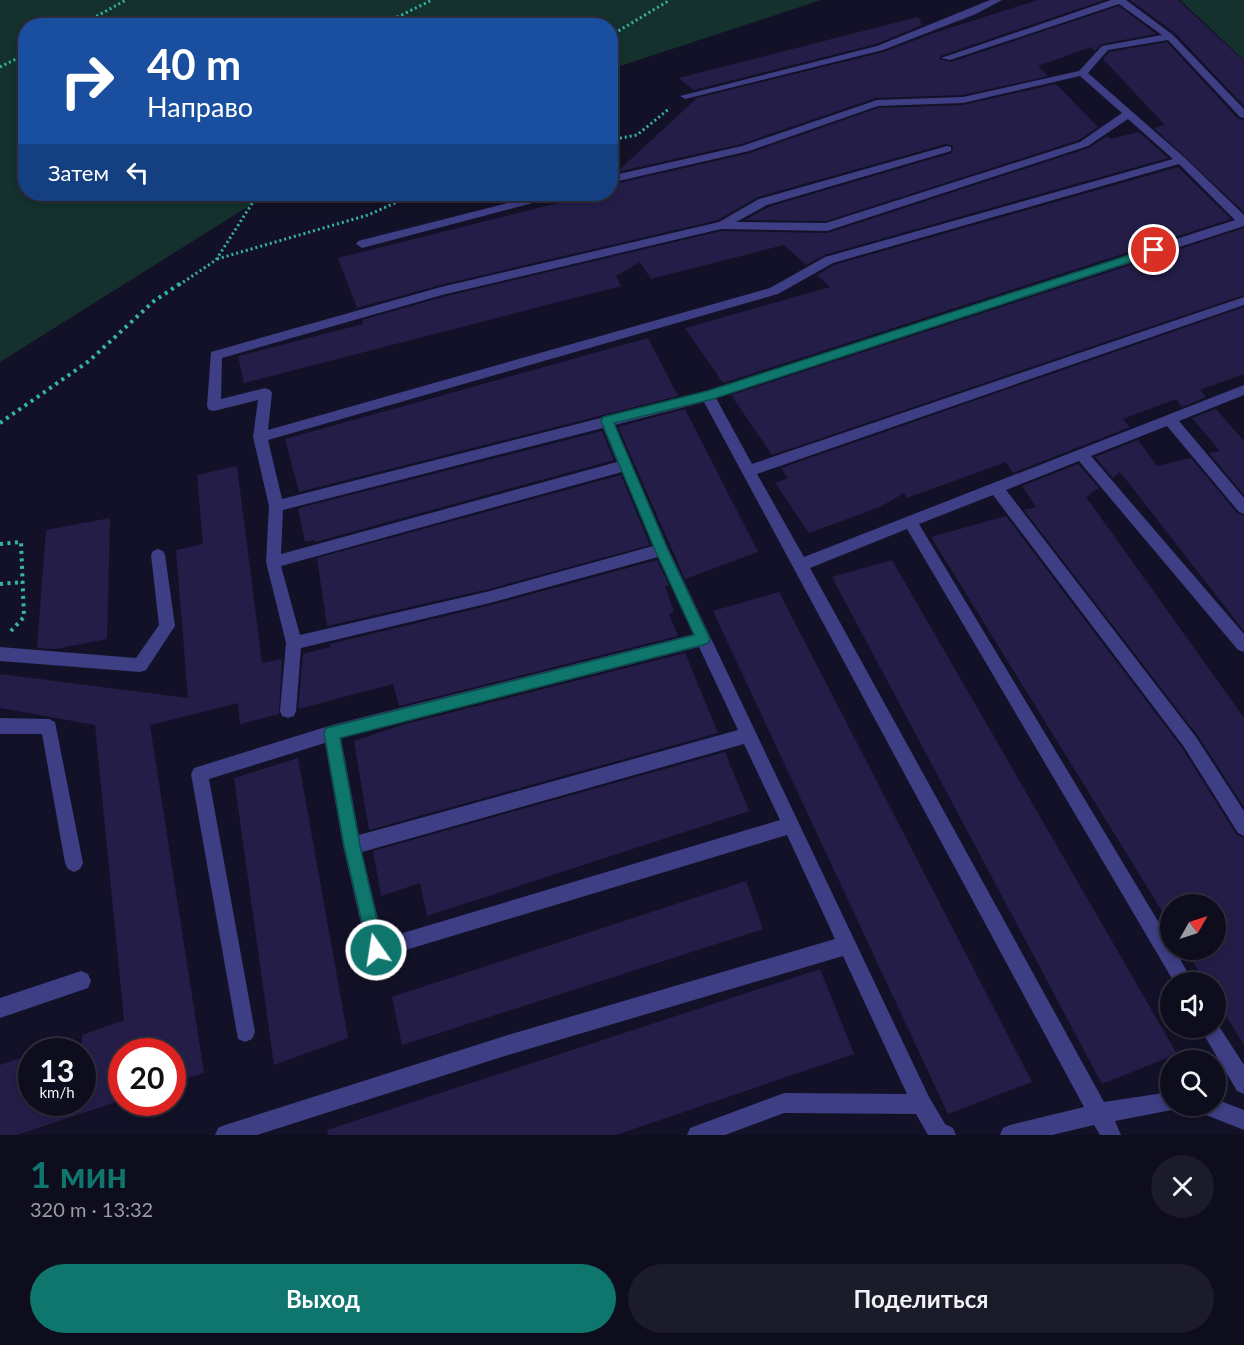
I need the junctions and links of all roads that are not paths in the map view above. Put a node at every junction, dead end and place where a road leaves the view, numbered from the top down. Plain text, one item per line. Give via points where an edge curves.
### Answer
1 (997, 0) edge
2 (1120, 0) edge
3 (1170, 38) junction
4 (946, 58) dead end
5 (1082, 74) junction
6 (685, 96) road end
7 (1128, 114) junction
8 (1244, 115) edge
9 (947, 149) dead end
10 (1181, 160) junction
11 (618, 178) edge
12 (528, 201) edge
13 (1244, 221) edge
14 (721, 225) junction
15 (362, 244) dead end
16 (1244, 301) edge
17 (1244, 390) edge
18 (708, 396) junction
19 (1169, 419) junction
20 (607, 421) junction
21 (260, 437) junction
22 (1081, 454) junction
23 (626, 465) junction
24 (749, 471) junction
25 (996, 488) junction
26 (276, 506) junction
27 (1244, 508) edge
28 (910, 522) junction
29 (662, 550) junction
30 (158, 555) dead end
31 (273, 562) junction
32 (801, 565) junction
33 (703, 639) junction
34 (294, 643) junction
35 (1244, 645) edge
36 (0, 654) edge
37 (288, 711) dead end
38 (0, 726) edge
39 (332, 733) junction
40 (748, 735) junction
41 (790, 825) junction
42 (1244, 827) edge
43 (352, 846) junction
44 (74, 863) dead end
45 (847, 945) junction
46 (1178, 972) edge
47 (81, 981) dead end
48 (0, 1008) edge
49 (245, 1032) dead end
50 (1216, 1038) edge
51 (1244, 1084) edge
52 (921, 1104) junction
53 (1160, 1104) edge
54 (1100, 1113) junction
55 (1226, 1113) edge
56 (1244, 1120) edge
57 (941, 1134) edge
58 (225, 1135) edge
59 (697, 1135) edge
60 (1010, 1135) edge
61 (1111, 1135) edge

1 - 6 lane via 880,48
2 - 3 lane
2 - 4 lane
3 - 5 lane via 1105,48
3 - 8 lane
5 - 7 lane
5 - 11 lane via 963,100 877,103 745,149
7 - 10 lane
7 - 14 lane via 1083,144 827,227
9 - 14 lane via 763,202
10 - 13 lane
10 - 21 lane via 829,260 774,291
12 - 15 lane
13 - 18 lane
14 - 21 lane via 441,291 216,355 214,406 265,393
16 - 24 lane
17 - 19 lane
18 - 20 lane
18 - 24 lane
19 - 22 lane
19 - 27 lane
20 - 23 lane
20 - 26 lane
21 - 26 lane
22 - 25 lane
22 - 35 lane
23 - 29 lane
23 - 31 lane
24 - 32 lane
25 - 28 lane
25 - 42 lane via 1191,742
26 - 31 lane
28 - 32 lane
28 - 46 lane
29 - 33 lane
29 - 34 lane via 490,597
30 - 36 lane via 166,626 140,664
31 - 34 lane
32 - 54 lane
33 - 39 lane
33 - 40 lane
34 - 37 lane
38 - 44 lane via 49,727
39 - 43 lane
39 - 49 lane via 200,774
40 - 41 lane
40 - 43 lane
41 - 43 lane via 376,950
41 - 45 lane
45 - 52 lane
45 - 58 lane via 508,1045
47 - 48 lane
50 - 51 lane
52 - 57 lane
52 - 59 lane via 784,1103
53 - 54 lane
54 - 60 lane
54 - 61 lane
55 - 56 lane

